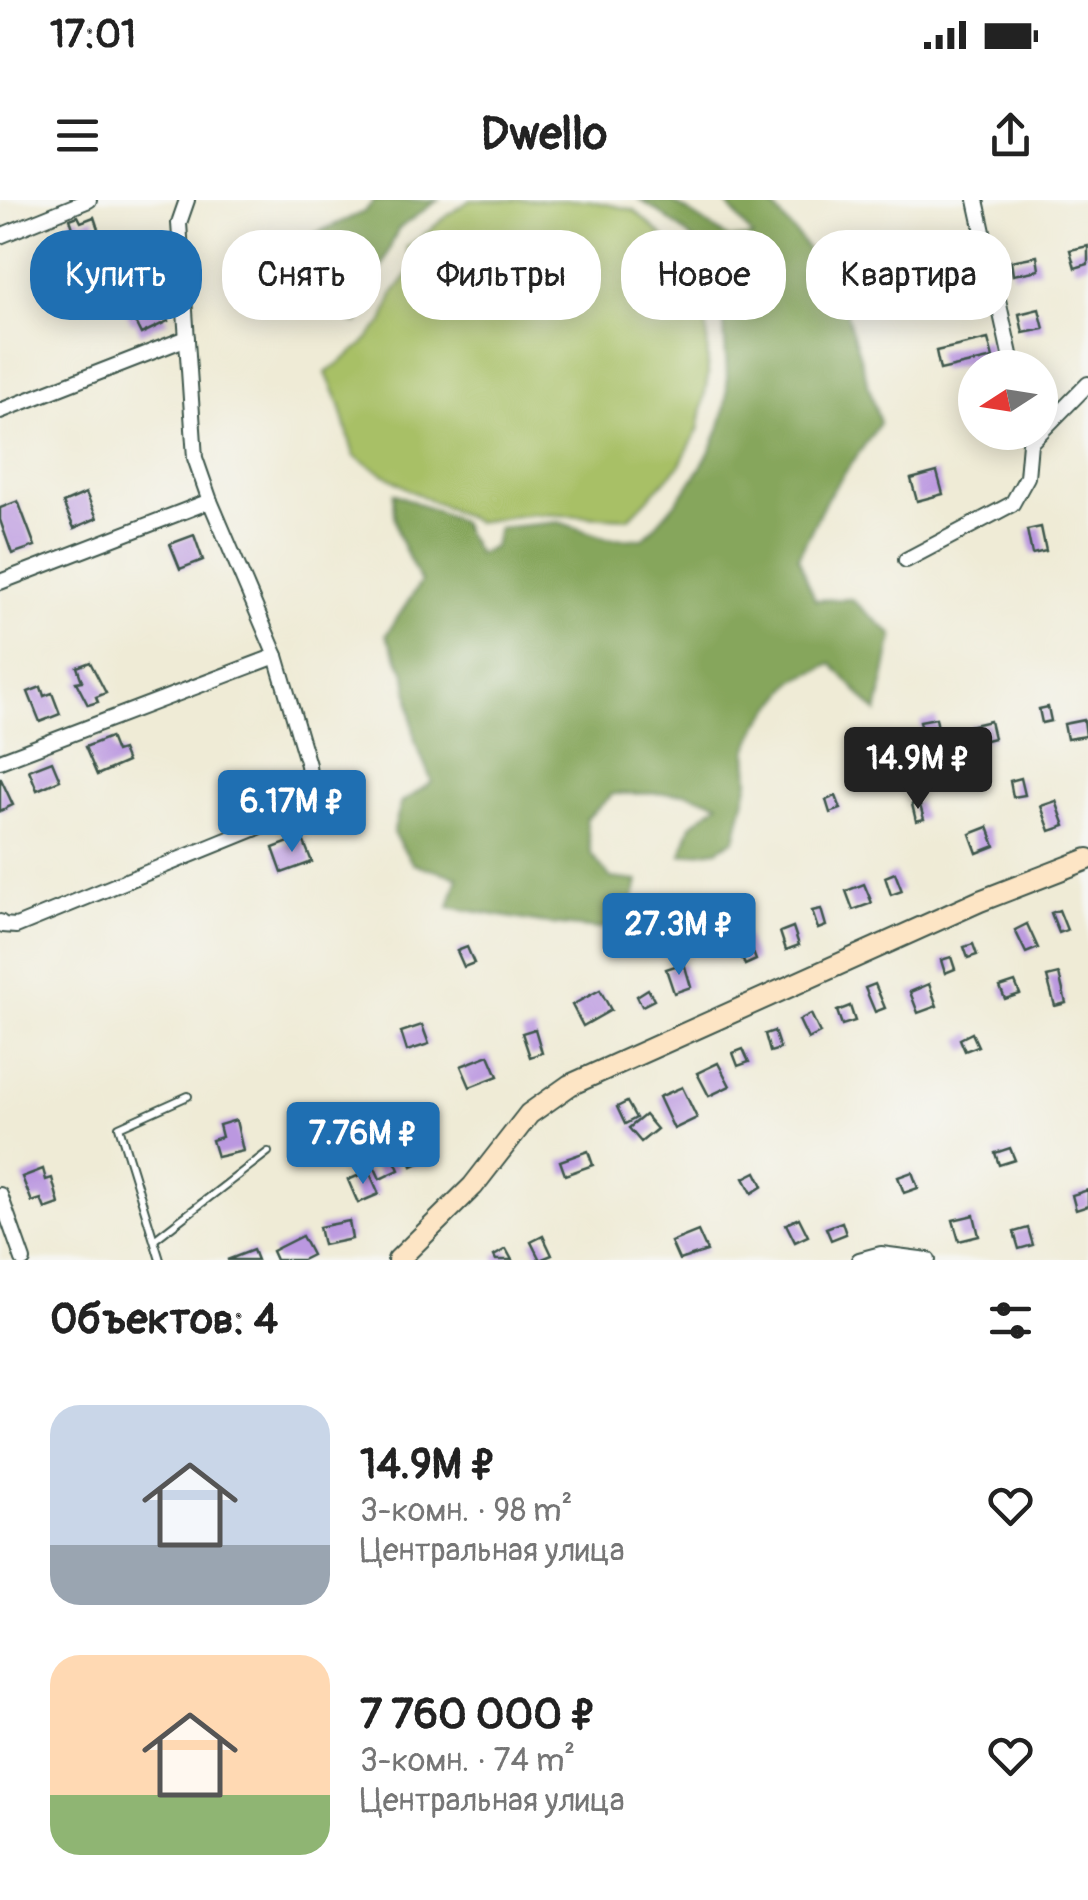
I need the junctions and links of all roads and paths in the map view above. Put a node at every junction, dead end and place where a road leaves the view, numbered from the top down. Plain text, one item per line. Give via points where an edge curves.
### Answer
1 (89, 200) edge
2 (187, 200) edge
3 (976, 200) edge
4 (0, 236) edge
5 (187, 338) junction
6 (1009, 350) edge
7 (1088, 384) edge
8 (0, 411) edge
9 (210, 501) junction
10 (906, 560) dead end
11 (0, 582) edge
12 (276, 656) junction
13 (0, 761) edge
14 (1088, 859) edge
15 (2, 924) edge
16 (188, 1096) dead end
17 (268, 1152) dead end
18 (0, 1195) edge
19 (154, 1240) junction
20 (24, 1260) edge
21 (160, 1260) edge
22 (398, 1260) edge
23 (859, 1260) edge
24 (928, 1260) edge

1 - 4 street
2 - 5 street via 179,224
3 - 6 street
5 - 8 street
5 - 9 street via 195,458
7 - 10 street via 1030,443 1028,477 1012,504
9 - 11 street
9 - 12 street
12 - 13 street
12 - 15 street via 308,765 310,786 301,807 16,926
14 - 22 street via 570,1085 529,1114 473,1186
16 - 19 lane via 120,1127
17 - 19 lane
18 - 20 street
19 - 21 lane
23 - 24 street via 881,1254

